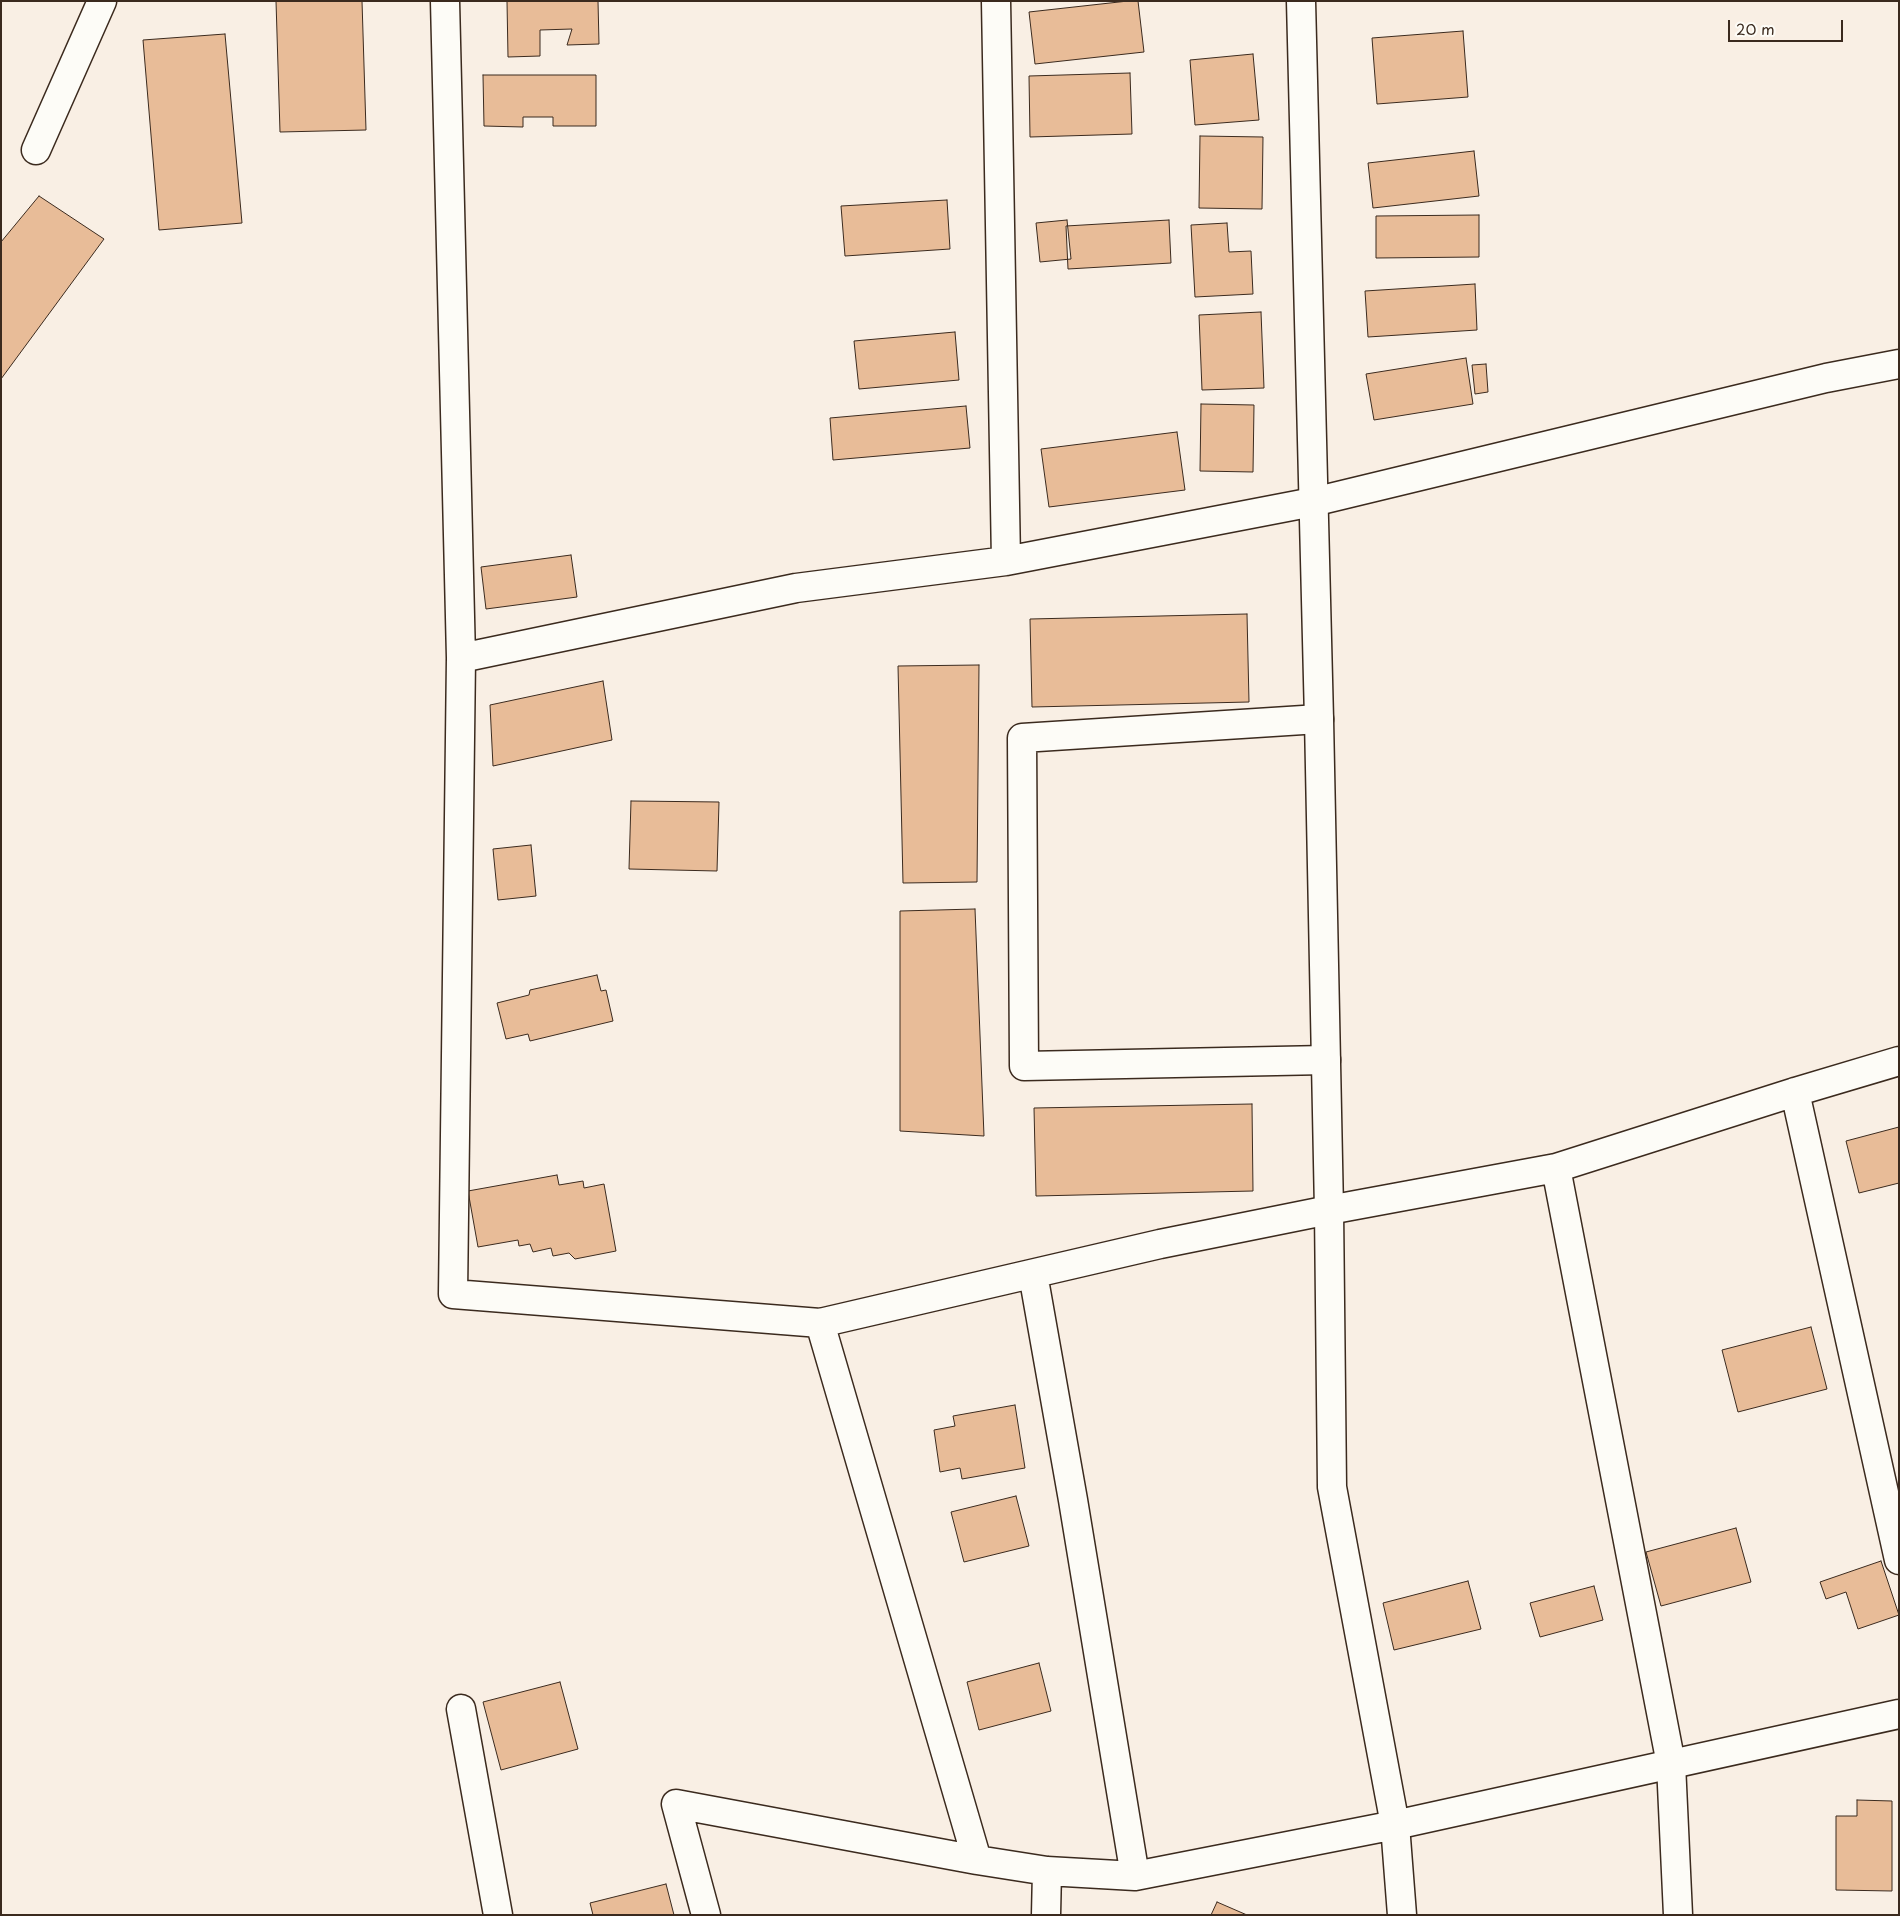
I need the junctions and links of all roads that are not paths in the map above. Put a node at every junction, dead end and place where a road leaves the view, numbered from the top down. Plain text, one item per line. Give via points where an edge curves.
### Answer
1 (102, 1) edge
2 (445, 1) edge
3 (996, 1) edge
4 (1300, 1) edge
5 (36, 150) dead end
6 (1899, 364) edge
7 (1313, 502) junction
8 (1006, 561) junction
9 (461, 658) junction
10 (1319, 719) junction
11 (1326, 1060) junction
12 (1899, 1062) edge
13 (1795, 1092) junction
14 (1556, 1168) junction
15 (1328, 1210) junction
16 (1033, 1274) junction
17 (820, 1323) junction
18 (1899, 1560) edge
19 (462, 1709) dead end
20 (1899, 1714) edge
21 (1670, 1764) junction
22 (1395, 1825) junction
23 (977, 1860) junction
24 (1048, 1871) junction
25 (1135, 1876) junction
26 (498, 1915) edge
27 (706, 1915) edge
28 (1046, 1915) edge
29 (1402, 1915) edge
30 (1678, 1915) edge

1 - 5 street
2 - 9 street
3 - 8 street
4 - 7 street
6 - 7 street
7 - 8 street
7 - 10 street
8 - 9 street via 796,588
9 - 17 street via 453,1294
10 - 11 street
10 - 11 street via 1022,738 1024,1066
11 - 15 street
12 - 13 street
13 - 14 street
13 - 18 street
14 - 15 street
14 - 21 street
15 - 16 street
15 - 22 street via 1332,1487
16 - 17 street
16 - 25 street
17 - 23 street
19 - 26 street
20 - 21 street
21 - 22 street
21 - 30 street
22 - 25 street
22 - 29 street
23 - 24 street
23 - 27 street via 676,1804
24 - 25 street
24 - 28 street

